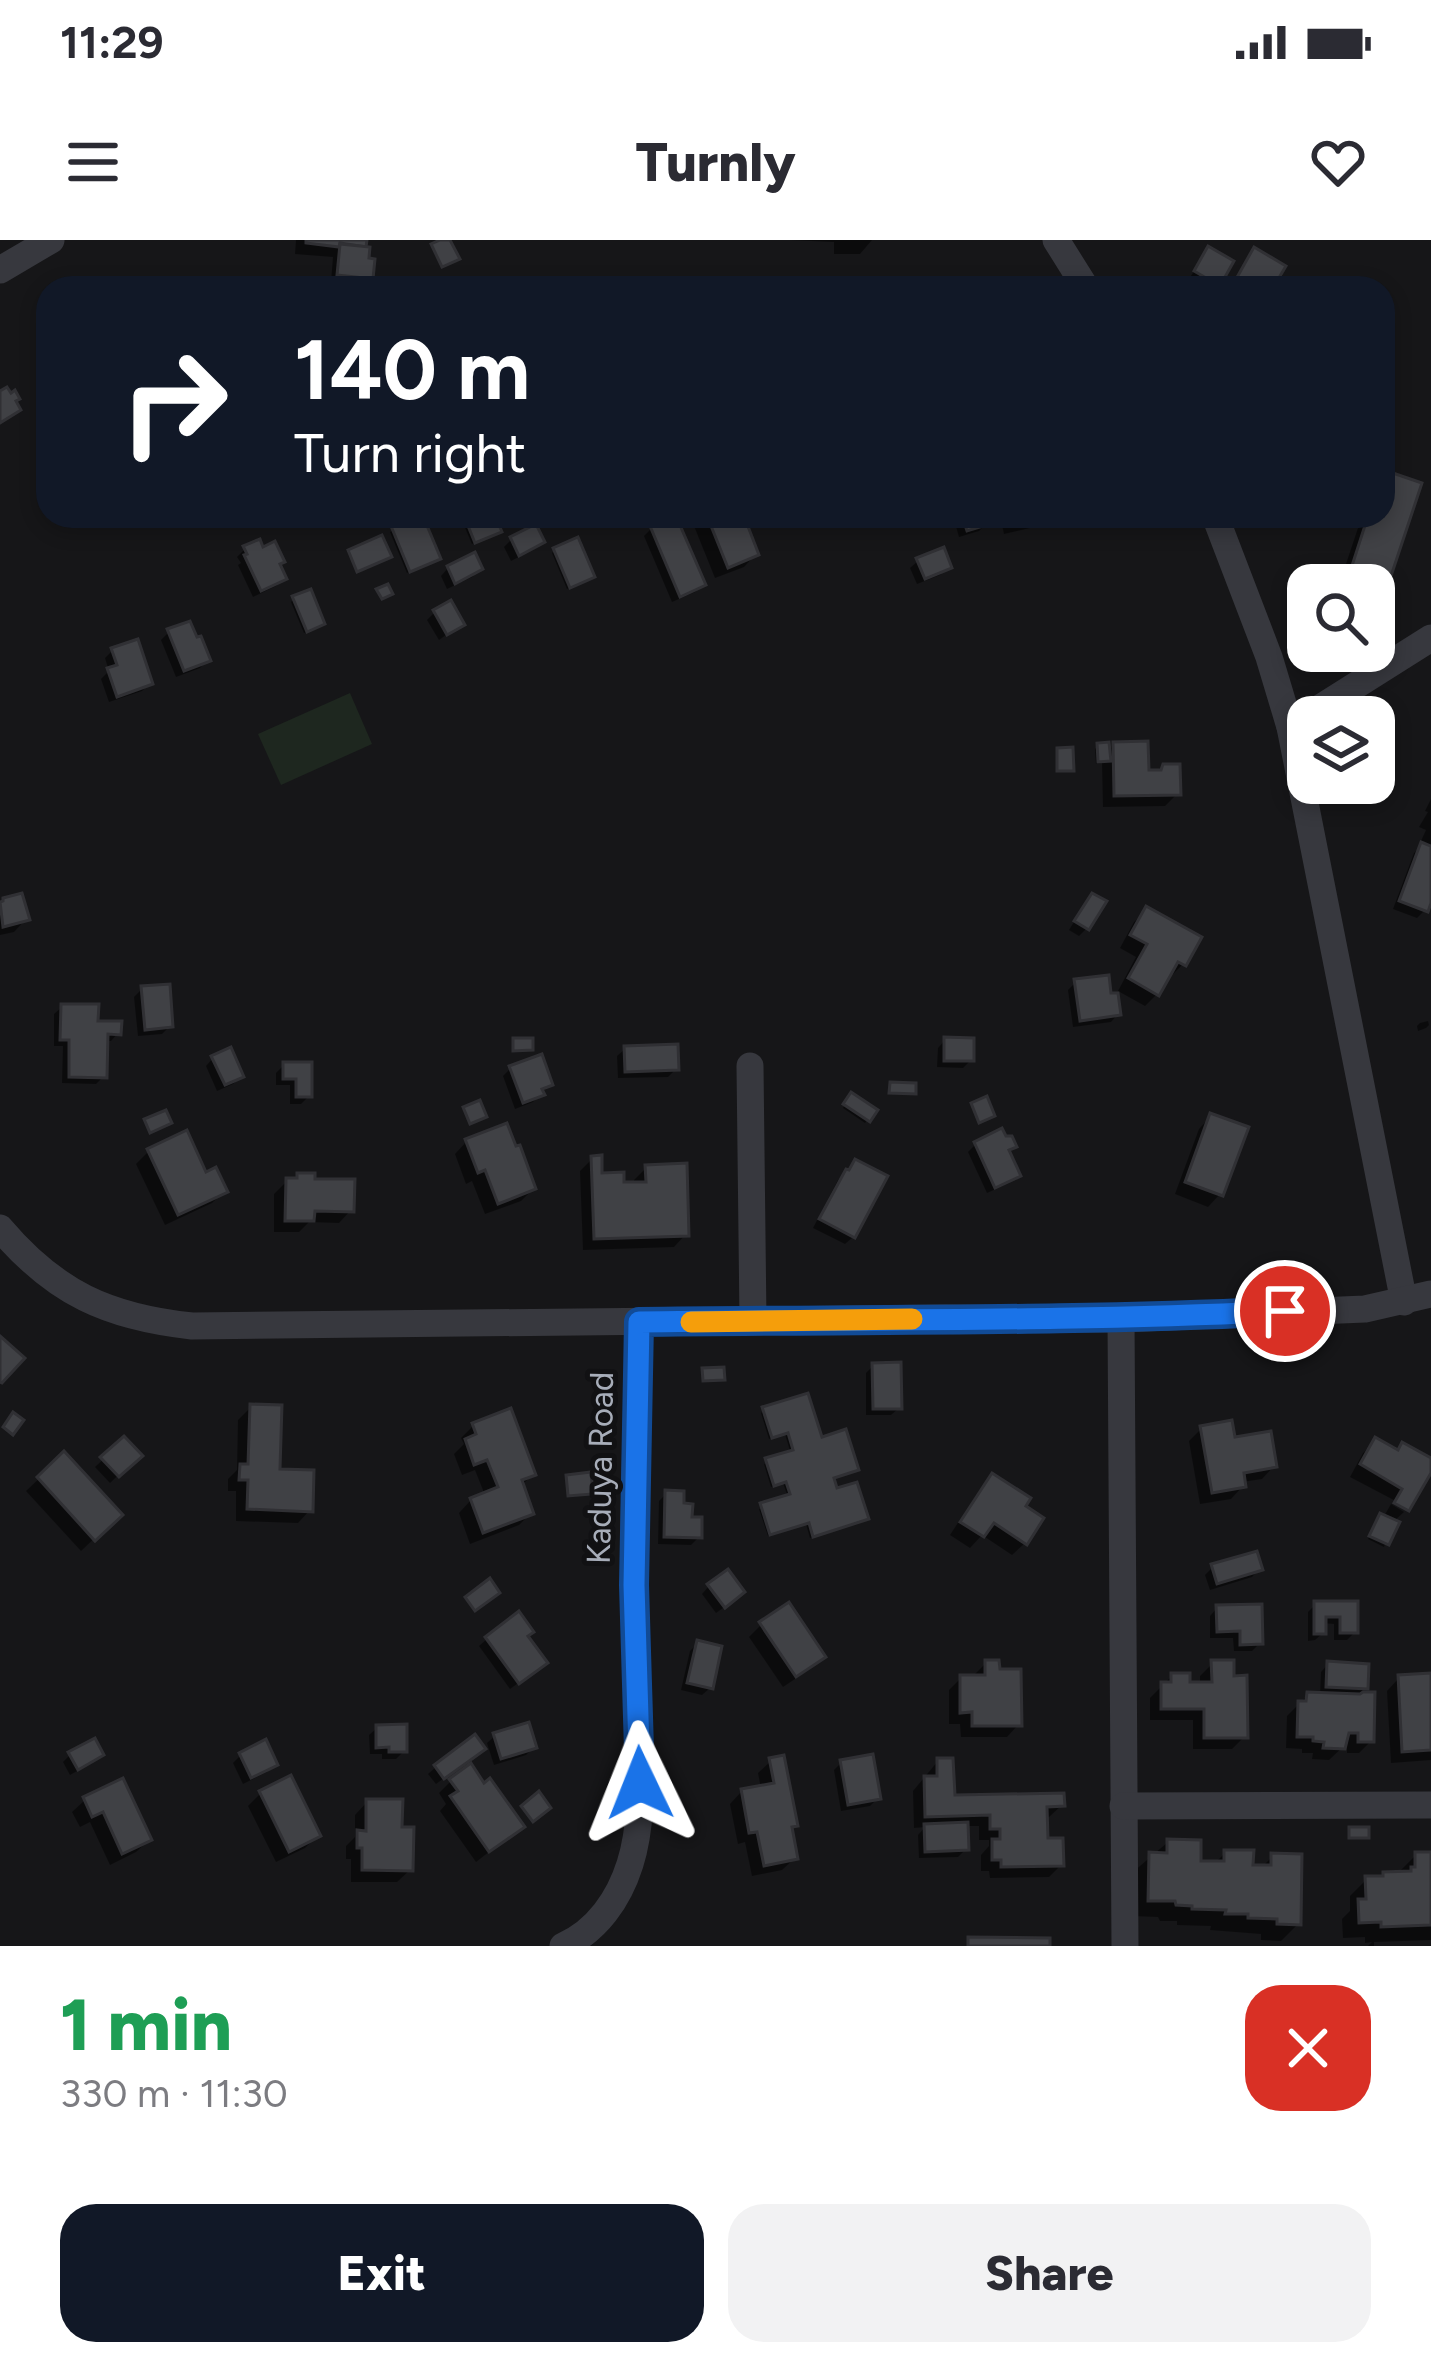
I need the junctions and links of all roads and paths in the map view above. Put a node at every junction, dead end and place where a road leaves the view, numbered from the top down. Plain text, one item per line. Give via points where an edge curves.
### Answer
1 (51, 240) edge
2 (1056, 240) edge
3 (0, 270) edge
4 (1078, 276) edge
5 (1220, 528) edge
6 (1431, 638) edge
7 (1339, 696) edge
8 (1287, 717) edge
9 (1307, 804) edge
10 (750, 1066) dead end
11 (0, 1228) edge
12 (1418, 1298) edge
13 (1121, 1319) junction
14 (753, 1321) junction
15 (639, 1322) junction
16 (1431, 1805) edge
17 (1123, 1806) junction
18 (563, 1946) edge
19 (1124, 1946) edge

1 - 3 street
2 - 4 street
5 - 8 street
6 - 7 street
9 - 12 street
10 - 14 street
11 - 15 street via 58,1284 158,1322
12 - 13 street via 1366,1309
13 - 14 street
13 - 17 street
14 - 15 street
15 - 18 street, Kaduya Road via 638,1830 630,1866 600,1921
16 - 17 street
17 - 19 street

